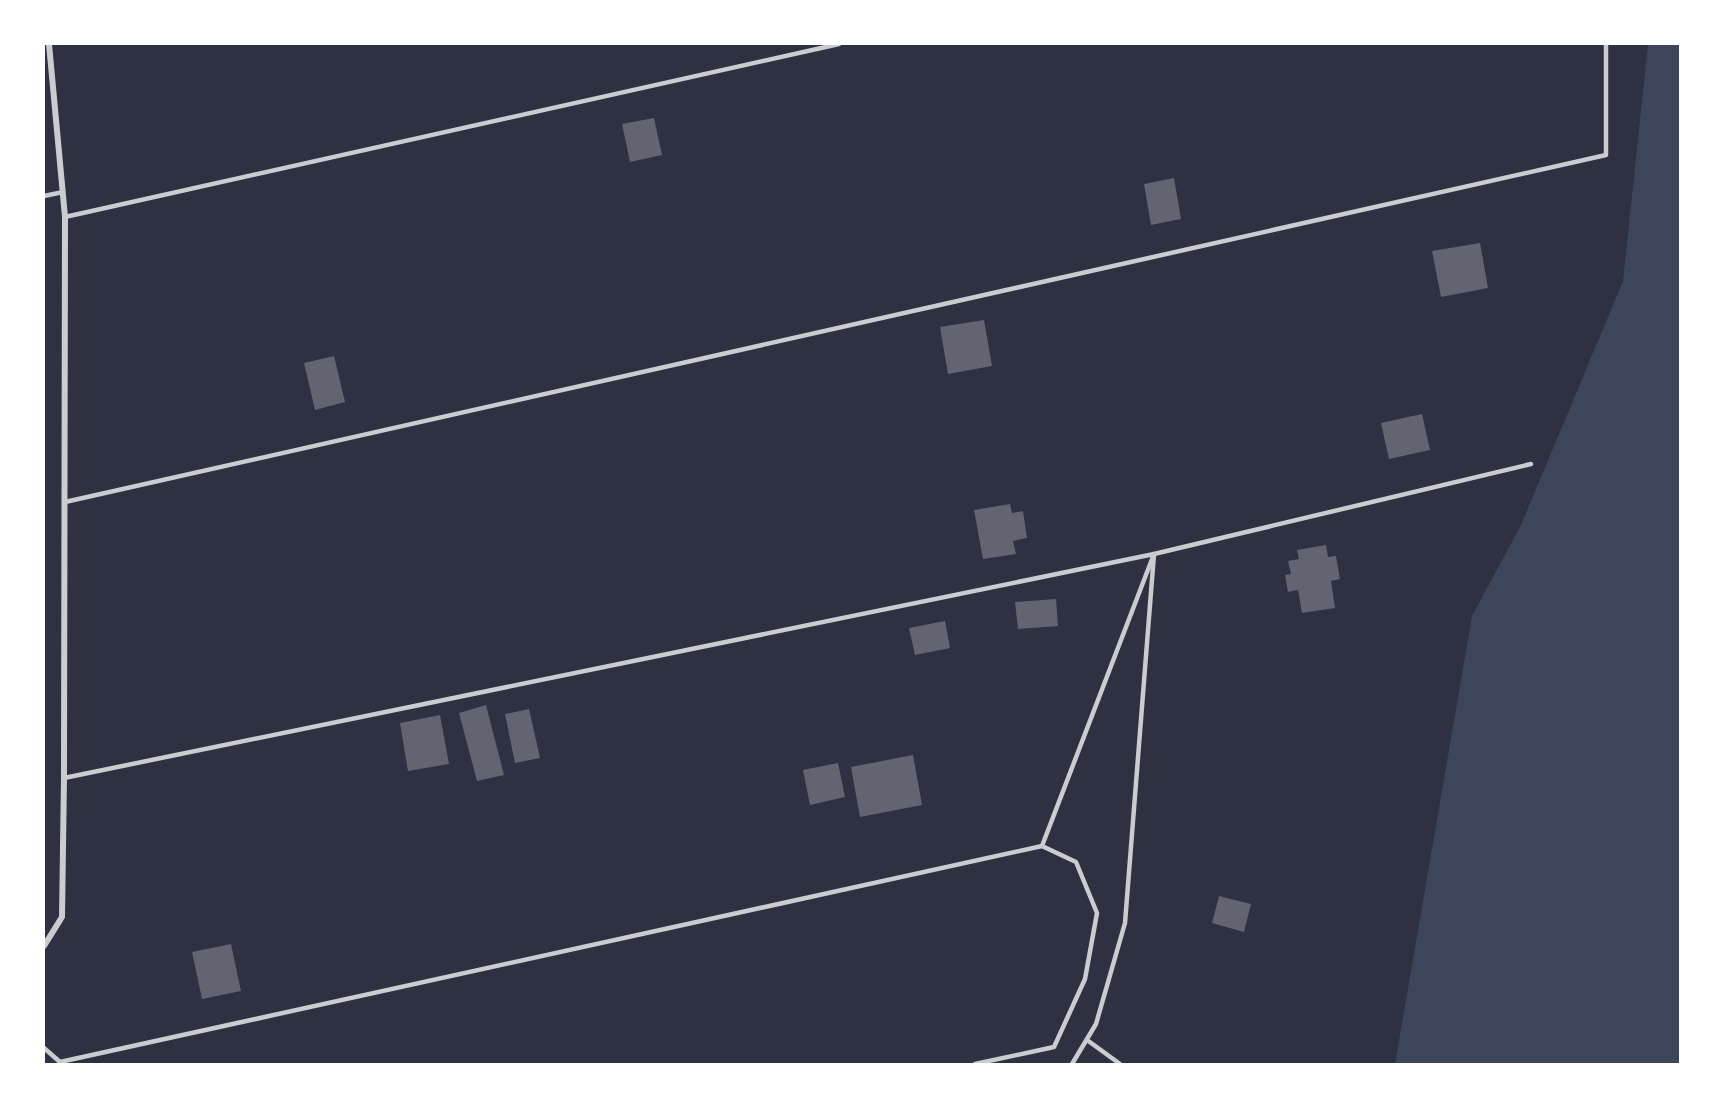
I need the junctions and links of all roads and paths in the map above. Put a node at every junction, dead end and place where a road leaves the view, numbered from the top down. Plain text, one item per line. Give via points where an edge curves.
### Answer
1 (839, 44) edge
2 (1606, 44) edge
3 (47, 48) edge
4 (63, 192) junction
5 (44, 196) edge
6 (65, 217) junction
7 (1531, 464) dead end
8 (65, 502) junction
9 (1154, 554) junction
10 (64, 778) junction
11 (1042, 846) junction
12 (44, 946) edge
13 (1087, 1040) junction
14 (44, 1048) edge
15 (975, 1065) edge
16 (1072, 1065) edge
17 (1120, 1065) edge

1 - 6 lane
2 - 8 lane via 1606,155
3 - 4 street
4 - 5 lane
4 - 6 street
6 - 8 street
7 - 9 lane
8 - 10 street
9 - 10 lane
9 - 11 lane
9 - 13 lane via 1125,923 1096,1024
10 - 12 street via 62,917
11 - 14 lane via 60,1062
11 - 15 lane via 1076,862 1096,913 1085,979 1054,1047
13 - 16 lane
13 - 17 lane

